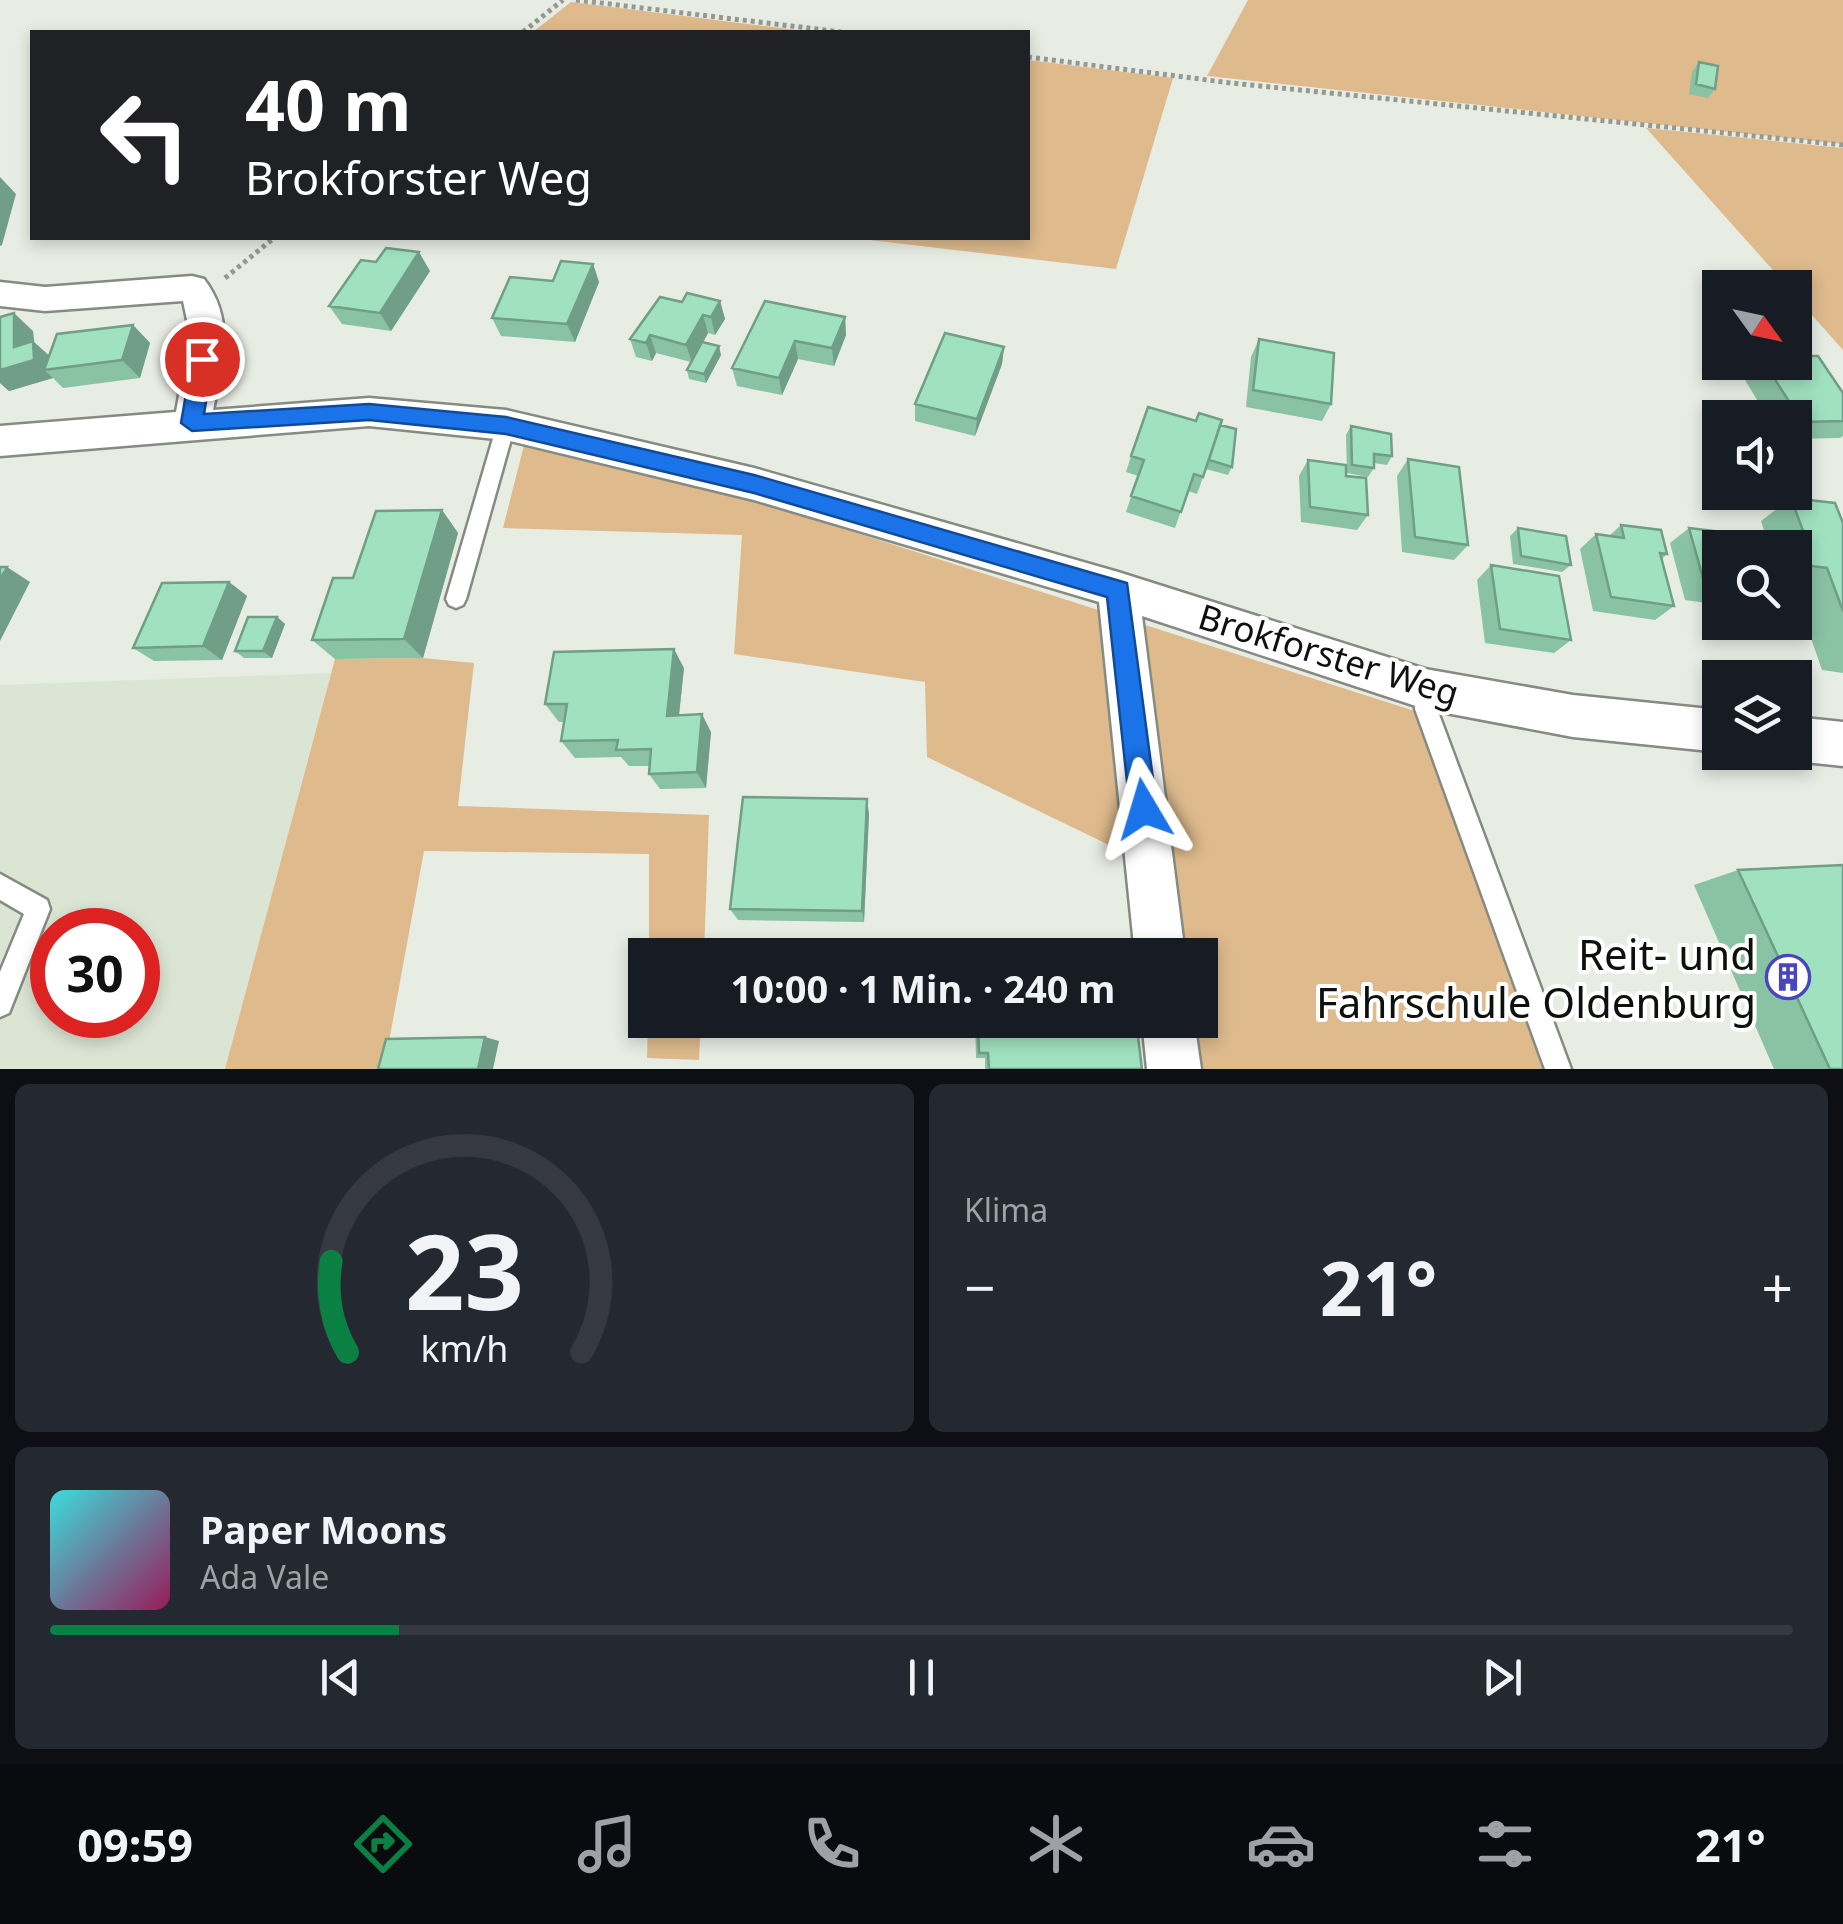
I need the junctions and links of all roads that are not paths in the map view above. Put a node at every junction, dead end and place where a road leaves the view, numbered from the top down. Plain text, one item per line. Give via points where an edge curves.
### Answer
1 (0, 294) edge
2 (192, 423) junction
3 (506, 426) junction
4 (0, 441) edge
5 (1118, 590) junction
6 (456, 599) dead end
7 (1425, 688) junction
8 (1702, 729) edge
9 (1812, 741) edge
10 (1843, 744) edge
11 (0, 886) edge
12 (1158, 938) edge
13 (0, 1004) edge
14 (1170, 1038) edge
15 (1174, 1069) edge
16 (1558, 1069) edge

1 - 2 street via 44,299 192,288 202,297 208,327
2 - 3 street, Brokforster Weg via 369,412
2 - 4 street, Brokforster Weg
3 - 5 street, Brokforster Weg via 754,484
3 - 6 lane
5 - 7 street, Brokforster Weg
5 - 12 street
7 - 8 street, Brokforster Weg via 1573,716
7 - 16 lane via 1426,709
9 - 10 street
11 - 13 lane via 38,909
14 - 15 street

